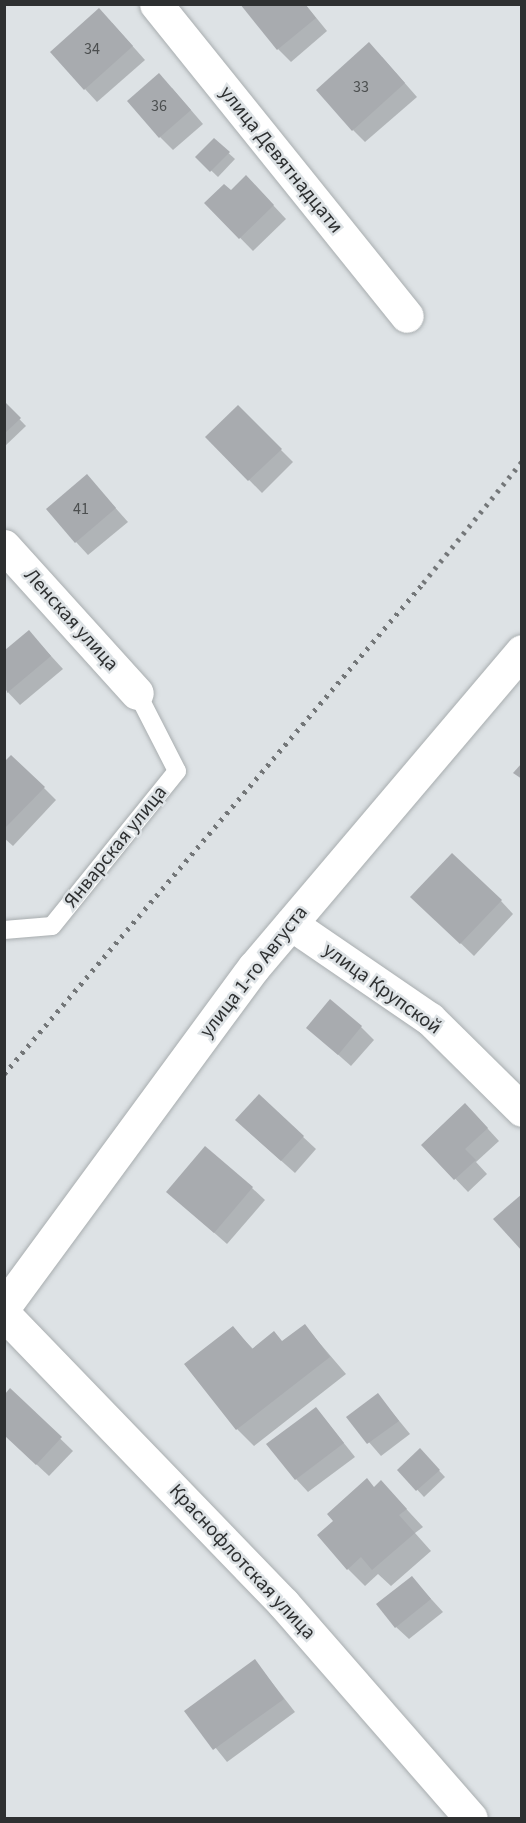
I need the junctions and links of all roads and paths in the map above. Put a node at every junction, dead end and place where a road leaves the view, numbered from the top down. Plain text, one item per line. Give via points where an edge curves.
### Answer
1 (156, 4) edge
2 (407, 316) dead end
3 (4, 546) edge
4 (522, 651) edge
5 (137, 693) joint
6 (291, 924) junction
7 (4, 930) edge
8 (522, 1110) edge
9 (4, 1307) edge
10 (4, 1314) edge
11 (471, 1818) edge

1 - 2 street, улица Девятнадцати
3 - 5 street, Ленская улица
4 - 6 street, улица 1-го Августа
5 - 7 lane, Январская улица via 177,771 52,926
6 - 8 street, улица Крупской via 430,1019
6 - 9 street, улица 1-го Августа via 255,966
10 - 11 street, Краснофлотская улица via 284,1604

